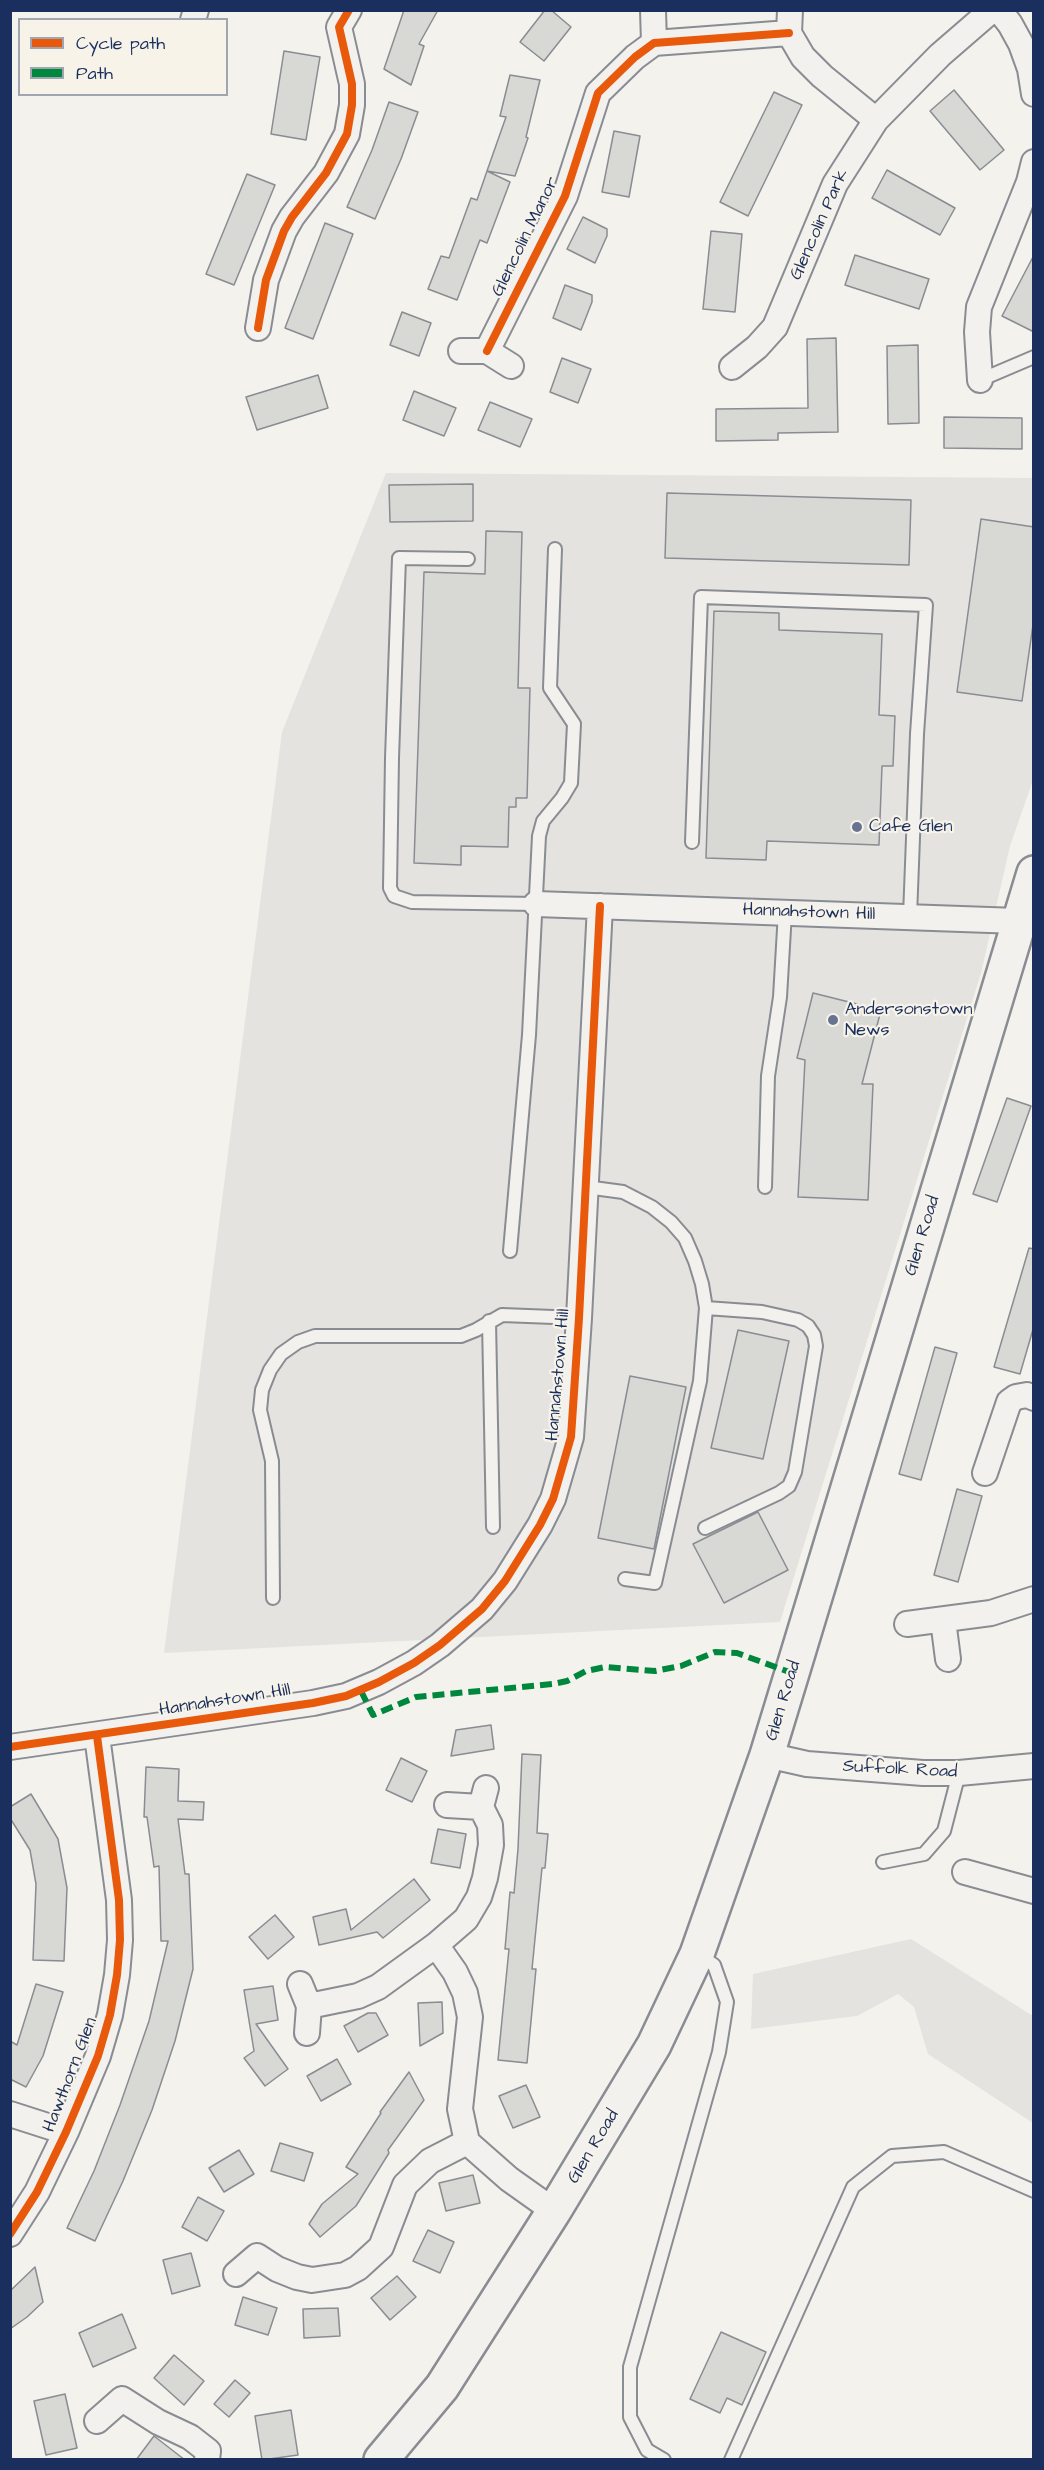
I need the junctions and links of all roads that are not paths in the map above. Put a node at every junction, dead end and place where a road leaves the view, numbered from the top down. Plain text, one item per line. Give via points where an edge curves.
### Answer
1 (349, 10) edge
2 (653, 10) edge
3 (992, 10) edge
4 (999, 10) edge
5 (790, 22) edge
6 (654, 43) junction
7 (1034, 94) edge
8 (876, 120) junction
9 (1034, 162) edge
10 (258, 328) dead end
11 (461, 351) dead end
12 (486, 351) junction
13 (1034, 357) edge
14 (511, 366) dead end
15 (732, 368) dead end
16 (980, 380) joint
17 (555, 549) dead end
18 (468, 559) dead end
19 (692, 842) dead end
20 (1034, 873) edge
21 (536, 904) junction
22 (600, 906) junction
23 (785, 912) junction
24 (910, 916) junction
25 (1017, 921) junction
26 (586, 1187) junction
27 (765, 1187) dead end
28 (510, 1251) dead end
29 (706, 1308) junction
30 (579, 1318) junction
31 (489, 1321) junction
32 (1034, 1398) edge
33 (985, 1473) dead end
34 (493, 1527) dead end
35 (705, 1528) dead end
36 (625, 1579) dead end
37 (273, 1598) dead end
38 (1034, 1599) edge
39 (943, 1620) junction
40 (908, 1624) dead end
41 (948, 1659) dead end
42 (97, 1736) junction
43 (10, 1747) edge
44 (767, 1755) junction
45 (1034, 1766) edge
46 (959, 1773) junction
47 (447, 1805) dead end
48 (882, 1862) dead end
49 (965, 1872) dead end
50 (1034, 1891) edge
51 (436, 1945) junction
52 (697, 1954) junction
53 (307, 2033) dead end
54 (10, 2114) edge
55 (66, 2132) junction
56 (467, 2142) junction
57 (1034, 2191) edge
58 (554, 2211) junction
59 (10, 2234) edge
60 (236, 2274) dead end
61 (97, 2421) dead end
62 (207, 2460) edge
63 (381, 2460) edge
64 (664, 2460) edge
65 (731, 2460) edge

1 - 10 street via 339,27 352,84 347,134 326,173 284,231 266,279
2 - 6 street
3 - 8 street, Glencolin Park via 940,55
4 - 7 street via 1021,44
5 - 6 street
5 - 8 street via 803,57
6 - 12 street, Glencolin Manor via 598,93 565,196
8 - 15 street, Glencolin Park via 835,184 775,327
9 - 16 street via 979,307
11 - 12 street
12 - 14 street
13 - 16 lane
17 - 21 lane via 550,688 574,724 571,783 543,821
18 - 21 lane via 399,558 390,888 394,896 412,902
19 - 24 lane via 701,597 926,605
20 - 25 main road, Glen Road
21 - 22 street, Hannahstown Hill
21 - 28 lane via 530,1035
22 - 23 street, Hannahstown Hill
22 - 26 street, Hannahstown Hill
23 - 24 street, Hannahstown Hill
23 - 27 lane via 780,997 768,1076
24 - 25 street, Hannahstown Hill
25 - 44 main road, Glen Road
26 - 29 lane via 623,1192 671,1222 685,1239 695,1261
26 - 30 street, Hannahstown Hill
29 - 35 lane via 762,1312 798,1320 808,1326 816,1346 795,1472 789,1485
29 - 36 lane via 700,1381 655,1583
30 - 31 lane via 502,1315
30 - 42 street, Hannahstown Hill via 571,1437 553,1499 505,1581 460,1629 414,1663 346,1696
31 - 34 lane
31 - 37 lane via 461,1336 315,1336 281,1354 262,1390 260,1410 272,1461
32 - 33 street via 1027,1395 1009,1402
38 - 39 street via 992,1613
39 - 40 street
39 - 41 street
42 - 43 street, Hannahstown Hill
42 - 55 street, Hawthorn Glen via 119,1900 117,1975 98,2056
44 - 46 street, Suffolk Road via 861,1770
44 - 52 main road, Glen Road
45 - 46 street, Suffolk Road
46 - 48 lane via 944,1831 924,1854
47 - 51 street via 484,1798 491,1845 479,1898 466,1919
49 - 50 street
51 - 53 street via 358,1996 305,1995
51 - 56 street via 455,1971 470,2017 460,2109
52 - 58 main road, Glen Road via 654,2045
52 - 64 lane via 714,1965 727,2001 719,2052 630,2367 630,2417 647,2450
54 - 55 street
55 - 59 street, Hawthorn Glen via 37,2193
56 - 58 street
56 - 60 street via 430,2161 405,2185 381,2247 358,2268 345,2275 312,2280 277,2269 257,2256
57 - 65 lane via 944,2152 892,2156 853,2187
58 - 63 main road, Glen Road via 442,2387
61 - 62 street via 122,2399 190,2437 208,2451

